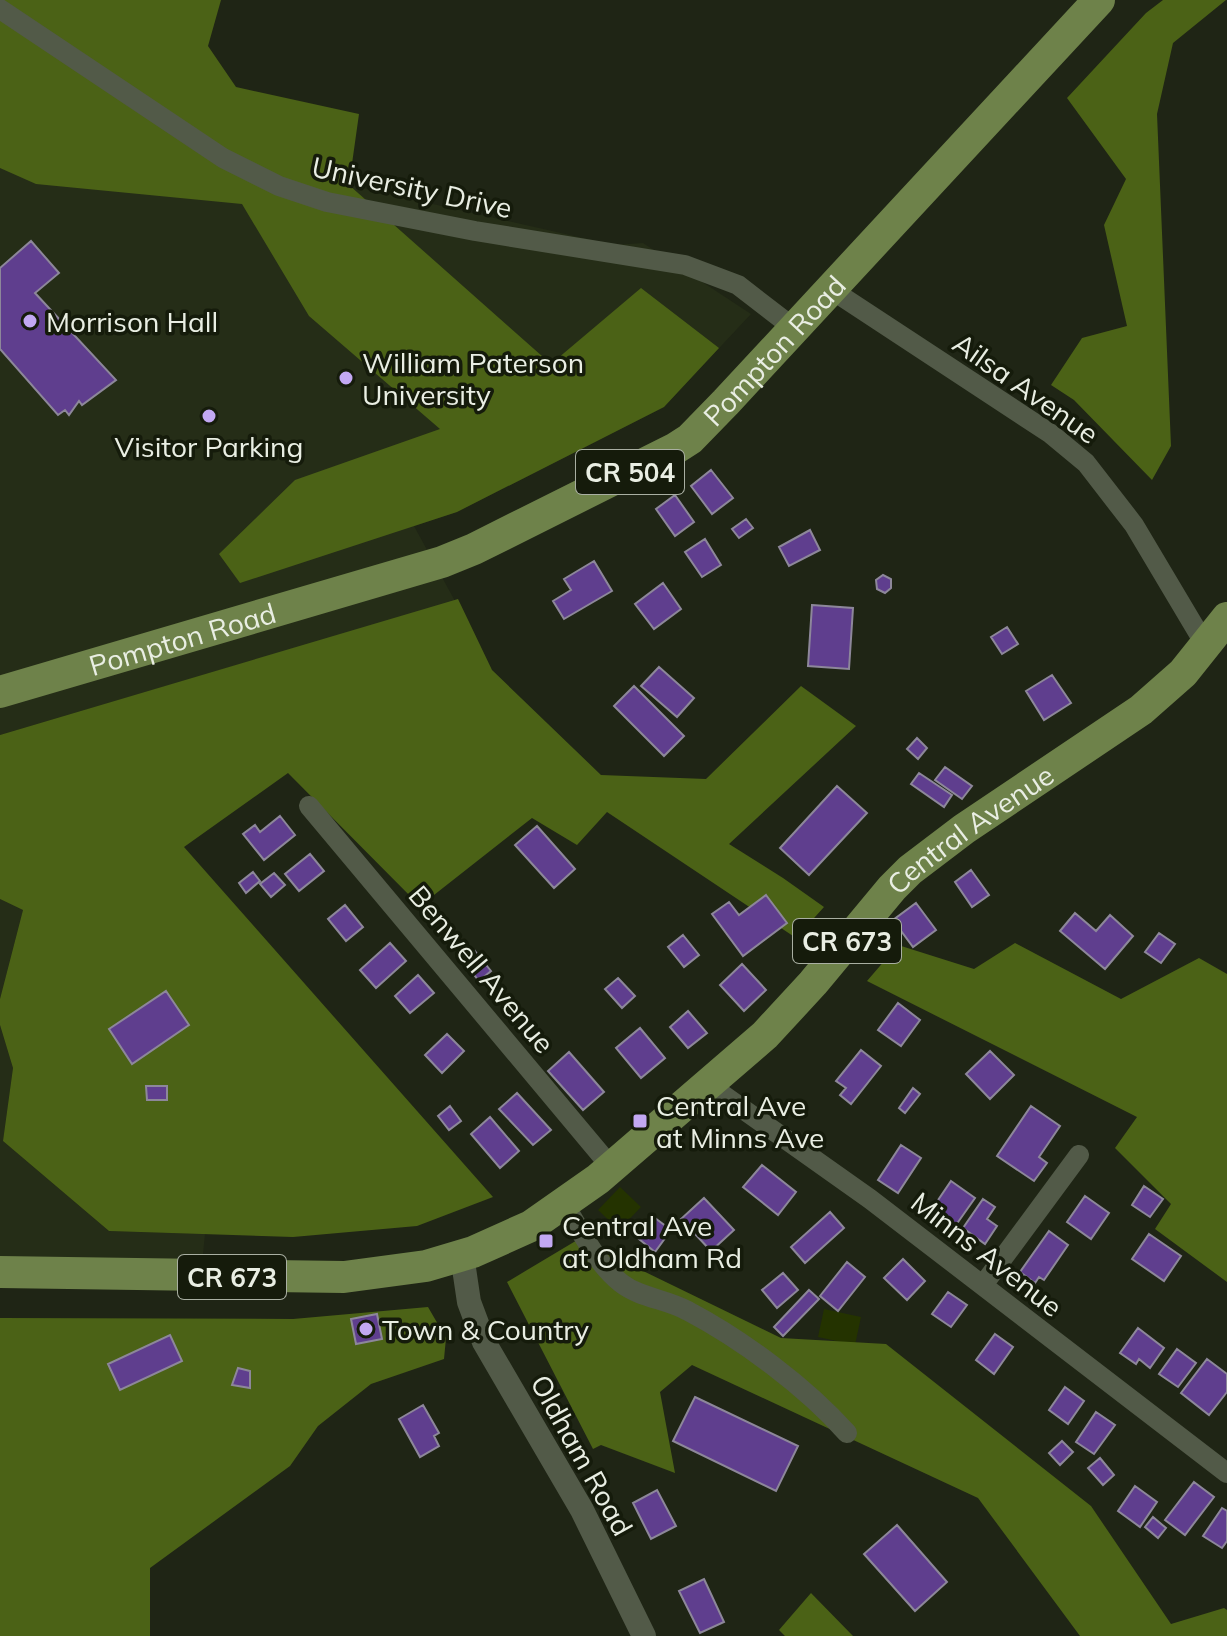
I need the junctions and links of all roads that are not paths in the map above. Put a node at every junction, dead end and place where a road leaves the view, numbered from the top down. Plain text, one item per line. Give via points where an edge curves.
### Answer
1 (1099, 0) edge
2 (0, 9) edge
3 (832, 290) junction
4 (795, 329) junction
5 (1227, 618) edge
6 (1206, 646) junction
7 (0, 692) edge
8 (309, 806) dead end
9 (709, 1085) junction
10 (1079, 1155) dead end
11 (612, 1168) junction
12 (564, 1204) junction
13 (462, 1255) junction
14 (0, 1272) edge
15 (983, 1285) junction
16 (847, 1433) dead end
17 (1227, 1473) edge
18 (644, 1636) edge

1 - 3 main road, Pompton Road / CR 504
2 - 4 street, University Drive via 223,158 279,186 327,202 429,222 685,265 738,285
3 - 4 main road, Pompton Road / CR 504
3 - 6 street, Ailsa Avenue via 1051,434 1086,463 1134,525
4 - 7 main road, Pompton Road / CR 504 via 690,439 474,549
5 - 6 main road, Central Avenue / CR 673
6 - 9 main road, Central Avenue / CR 673 via 1141,710 910,870 790,1009
8 - 11 street, Benwell Avenue
9 - 11 main road, Central Avenue / CR 673
9 - 15 street, Minns Avenue
10 - 15 street
11 - 12 main road, Central Avenue / CR 673
12 - 13 main road, Central Avenue / CR 673 via 521,1230
12 - 16 street via 604,1269 624,1286 707,1321 815,1401
13 - 14 main road, CR 673 via 389,1273 344,1277
13 - 18 street, Oldham Road via 469,1302 484,1342 582,1510
15 - 17 street, Minns Avenue

